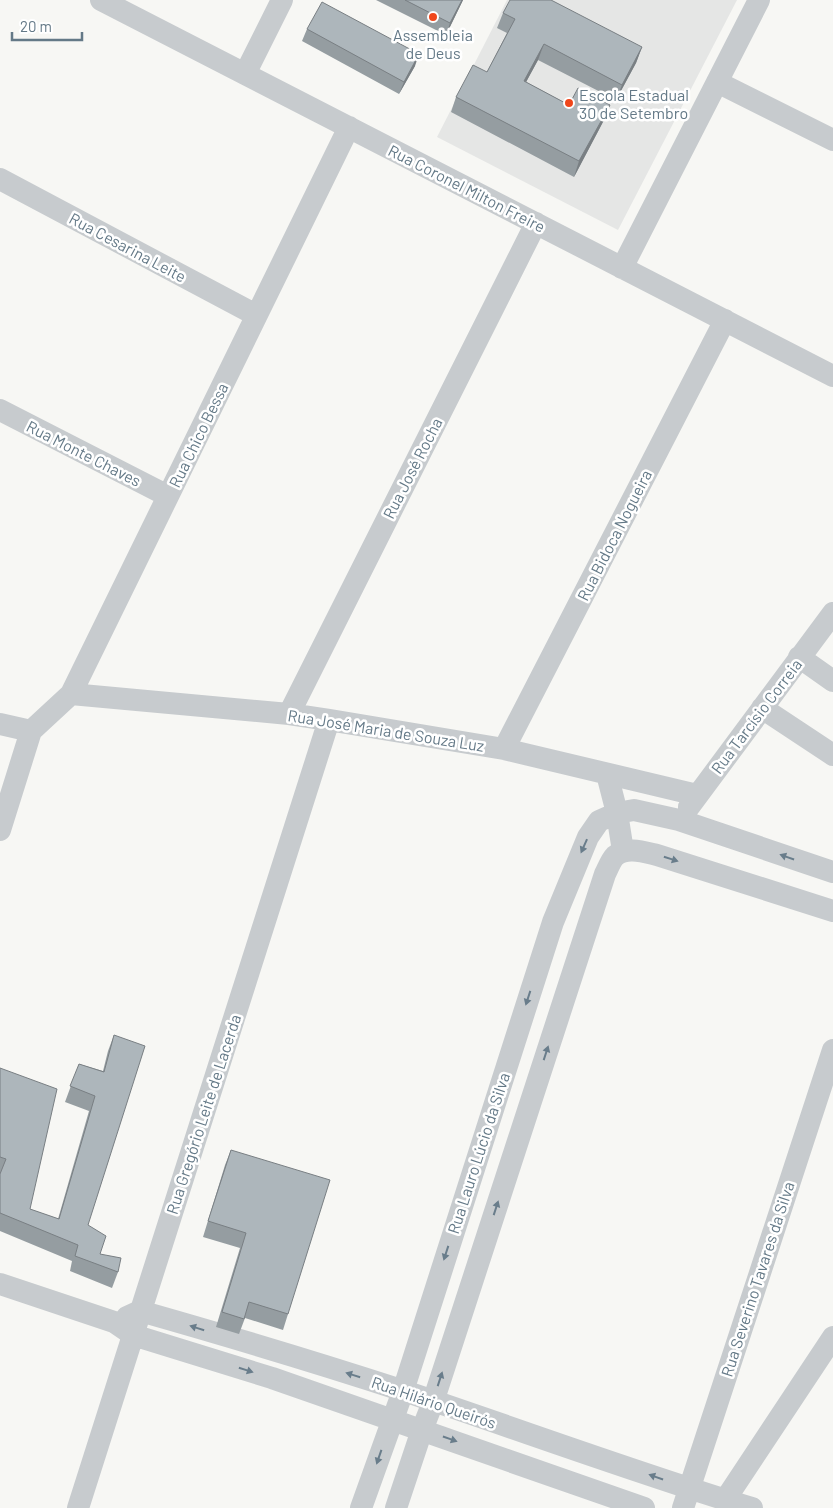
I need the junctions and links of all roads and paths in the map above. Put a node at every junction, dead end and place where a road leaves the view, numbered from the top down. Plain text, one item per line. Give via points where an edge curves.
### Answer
1 (101, 0) edge
2 (282, 0) edge
3 (759, 0) edge
4 (245, 74) junction
5 (717, 82) junction
6 (349, 127) junction
7 (833, 140) edge
8 (0, 179) edge
9 (536, 223) junction
10 (622, 268) junction
11 (256, 316) junction
12 (725, 320) junction
13 (833, 376) edge
14 (0, 410) edge
15 (168, 496) junction
16 (833, 613) edge
17 (799, 657) junction
18 (833, 681) edge
19 (70, 694) junction
20 (762, 708) junction
21 (289, 714) junction
22 (329, 720) junction
23 (0, 724) edge
24 (31, 731) junction
25 (504, 749) junction
26 (833, 755) edge
27 (608, 774) junction
28 (697, 795) junction
29 (617, 813) junction
30 (679, 820) junction
31 (0, 830) edge
32 (623, 851) junction
33 (833, 872) edge
34 (833, 911) edge
35 (833, 1050) edge
36 (481, 1143) junction
37 (514, 1152) junction
38 (0, 1284) edge
39 (140, 1311) junction
40 (114, 1322) junction
41 (133, 1335) junction
42 (833, 1337) edge
43 (284, 1354) junction
44 (272, 1378) junction
45 (403, 1390) junction
46 (433, 1402) junction
47 (392, 1419) junction
48 (422, 1430) junction
49 (685, 1498) edge
50 (725, 1500) junction
51 (78, 1508) edge
52 (361, 1508) edge
53 (396, 1508) edge
54 (644, 1508) edge
55 (752, 1508) edge

1 - 4 street, Rua Coronel Milton Freire
2 - 4 street
3 - 5 street
4 - 6 street, Rua Coronel Milton Freire
5 - 7 street
5 - 10 street
6 - 9 street, Rua Coronel Milton Freire
6 - 11 street, Rua Chico Bessa
8 - 11 street, Rua Cesarina Leite
9 - 10 street, Rua Coronel Milton Freire
9 - 21 street, Rua José Rocha
10 - 12 street, Rua Coronel Milton Freire
11 - 15 street, Rua Chico Bessa
12 - 13 street, Rua Coronel Milton Freire
12 - 25 street, Rua Bidoca Nogueira
14 - 15 street, Rua Monte Chaves
15 - 19 street, Rua Chico Bessa
16 - 17 street, Rua Tarcísio Correia
17 - 18 street
17 - 20 street, Rua Tarcísio Correia
19 - 21 street, Rua José Maria de Souza Luz
19 - 24 street, Rua Chico Bessa
20 - 26 street
20 - 28 street, Rua Tarcísio Correia
21 - 22 street, Rua José Maria de Souza Luz
22 - 25 street, Rua José Maria de Souza Luz
22 - 39 street, Rua Gregório Leite de Lacerda
23 - 24 street
24 - 31 street
25 - 27 street, Rua José Maria de Souza Luz
27 - 28 street, Rua José Maria de Souza Luz
27 - 29 street
28 - 30 street, Rua Tarcísio Correia
29 - 30 street via 634,810
29 - 32 street
29 -> 36 street, Rua Lauro Lúcio da Silva via 599,821 572,872
33 -> 30 street
32 -> 34 street via 636,850 657,855
37 -> 32 street via 605,874 614,857
35 - 49 street, Rua Severino Tavares da Silva
36 - 37 street
36 -> 45 street, Rua Lauro Lúcio da Silva
46 -> 37 street
38 - 40 street, Rua Hilário Queirós
39 - 40 street
39 - 41 street, Rua Gregório Leite de Lacerda
43 -> 39 street, Rua Hilário Queirós
40 - 41 street, Rua Hilário Queirós
41 -> 44 street, Rua Hilário Queirós
41 - 51 street, Rua Gregório Leite de Lacerda
42 - 50 street
43 - 44 street
45 -> 43 street, Rua Hilário Queirós
44 - 47 street, Rua Hilário Queirós
45 - 46 street, Rua Hilário Queirós
45 - 47 street, Rua Lauro Lúcio da Silva
46 - 48 street
49 -> 46 street, Rua Hilário Queirós
47 - 48 street, Rua Hilário Queirós
47 -> 52 street, Rua Lauro Lúcio da Silva
48 - 53 street
48 -> 54 street, Rua Hilário Queirós
49 - 50 street, Rua Hilário Queirós
50 - 55 street, Rua Hilário Queirós

